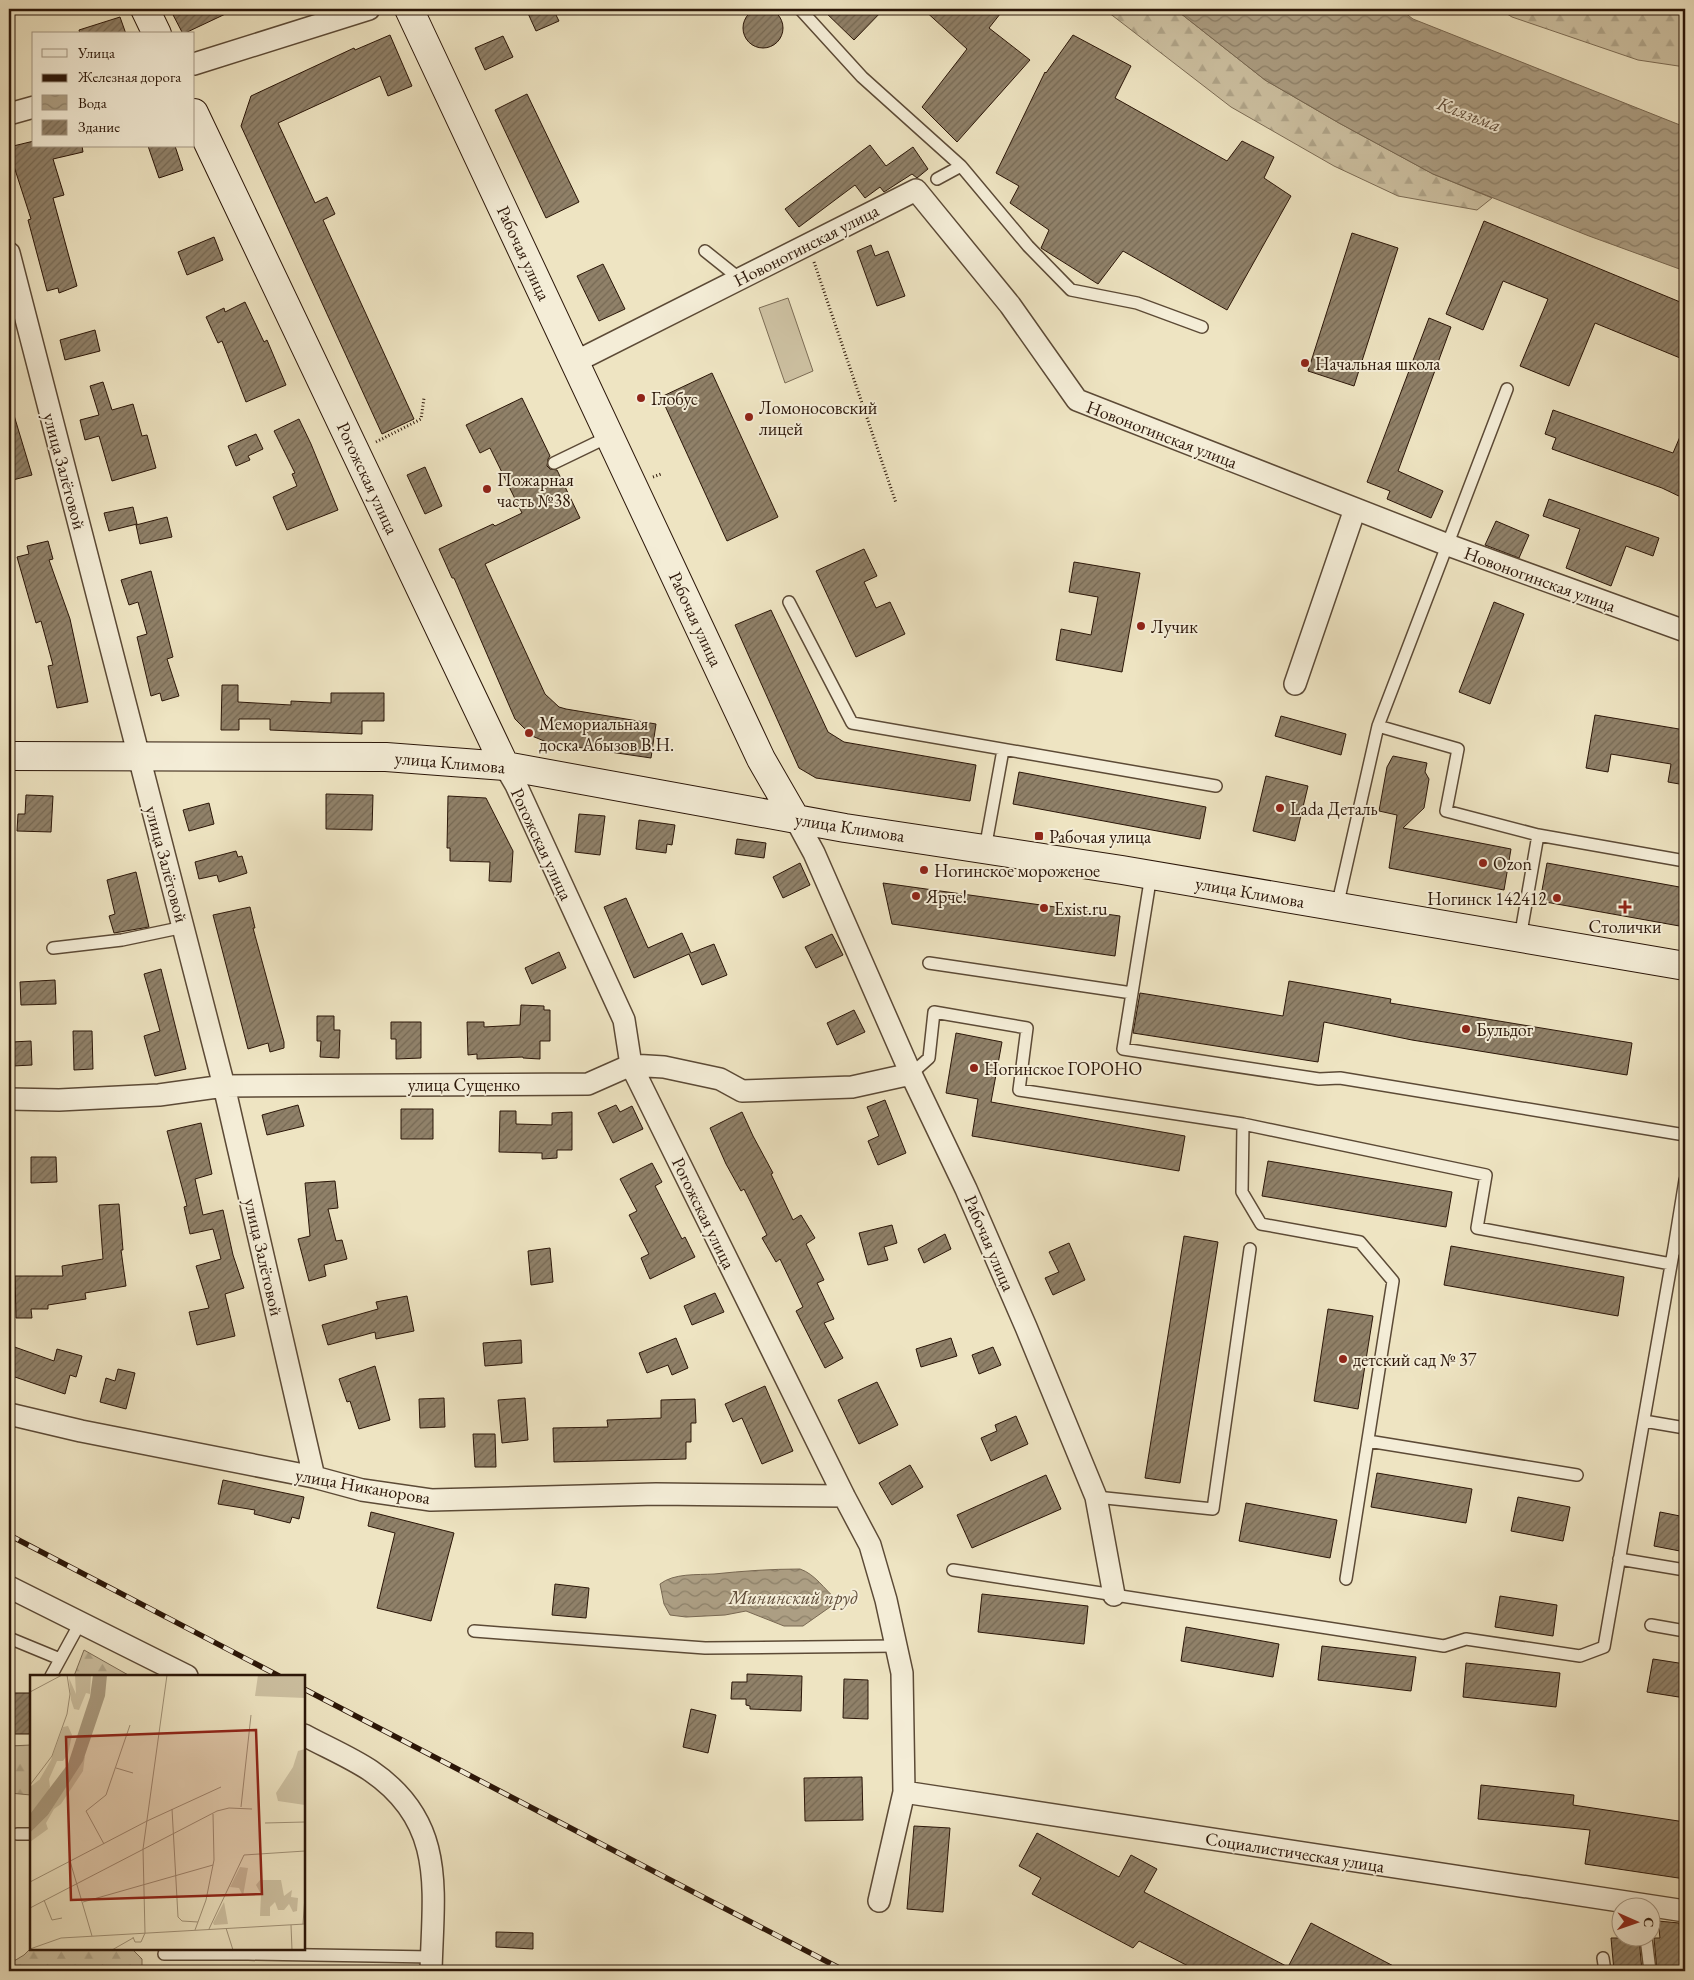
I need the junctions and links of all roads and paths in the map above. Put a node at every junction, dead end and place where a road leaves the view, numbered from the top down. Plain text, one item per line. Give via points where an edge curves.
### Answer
1 (145, 9) edge
2 (369, 9) edge
3 (409, 9) edge
4 (800, 9) edge
5 (156, 32) edge
6 (195, 64) edge
7 (32, 108) edge
8 (9, 114) edge
9 (195, 114) edge
10 (961, 166) junction
11 (937, 179) dead end
12 (808, 245) junction
13 (705, 251) dead end
14 (9, 253) edge
15 (740, 279) junction
16 (1202, 327) dead end
17 (575, 362) junction
18 (1508, 389) dead end
19 (424, 398) dead end
20 (610, 436) junction
21 (376, 442) dead end
22 (554, 463) dead end
23 (896, 503) dead end
24 (1355, 509) junction
25 (1448, 545) junction
26 (789, 602) dead end
27 (1685, 631) edge
28 (1295, 684) dead end
29 (1378, 726) junction
30 (1003, 750) junction
31 (9, 756) edge
32 (139, 756) junction
33 (505, 766) junction
34 (1216, 786) dead end
35 (795, 818) junction
36 (1538, 835) junction
37 (985, 849) junction
38 (1685, 861) edge
39 (1151, 875) junction
40 (1337, 907) junction
41 (184, 928) junction
42 (1520, 938) junction
43 (53, 948) dead end
44 (929, 963) dead end
45 (1685, 966) edge
46 (1132, 993) junction
47 (631, 1065) junction
48 (911, 1074) junction
49 (224, 1086) junction
50 (9, 1099) edge
51 (1243, 1124) junction
52 (1685, 1134) edge
53 (1685, 1180) edge
54 (1250, 1249) dead end
55 (1680, 1249) edge
56 (1671, 1264) junction
57 (9, 1414) edge
58 (1644, 1421) junction
59 (1685, 1428) edge
60 (1368, 1441) junction
61 (1577, 1475) dead end
62 (314, 1477) junction
63 (844, 1496) junction
64 (1096, 1497) junction
65 (1619, 1559) junction
66 (954, 1570) dead end
67 (1685, 1570) edge
68 (1346, 1579) dead end
69 (9, 1587) edge
70 (1114, 1595) junction
71 (80, 1623) junction
72 (1651, 1625) dead end
73 (474, 1631) dead end
74 (1685, 1632) edge
75 (9, 1638) edge
76 (896, 1646) junction
77 (60, 1659) junction
78 (52, 1675) edge
79 (185, 1675) edge
80 (305, 1736) edge
81 (904, 1792) junction
82 (17, 1834) dead end
83 (30, 1834) edge
84 (879, 1901) dead end
85 (1612, 1901) edge
86 (1662, 1908) edge
87 (1685, 1911) edge
88 (1647, 1948) edge
89 (248, 1951) edge
90 (164, 1954) dead end
91 (1603, 1958) dead end
92 (432, 1964) edge
93 (1605, 1971) edge
94 (1650, 1971) edge

1 - 5 main road
2 - 6 street
3 - 17 main road, Рабочая улица
4 - 10 lane via 862,77
7 - 8 street
9 - 33 main road, Рогожская улица
10 - 11 lane
10 - 16 lane via 1028,246 1071,290 1137,304
12 - 15 street, Новоногинская улица
12 - 23 path
12 - 24 street, Новоногинская улица via 916,190 1010,305 1077,400
13 - 15 lane
14 - 32 street, улица Залётовой
15 - 17 street, Новоногинская улица
17 - 20 main road, Рабочая улица
18 - 25 lane
19 - 21 path via 421,419
20 - 22 lane
20 - 35 main road, Рабочая улица via 761,759
24 - 25 street, Новоногинская улица
24 - 28 street
25 - 27 street, Новоногинская улица
25 - 29 lane
26 - 30 lane via 852,723
29 - 36 lane via 1458,749 1446,811
29 - 40 lane
30 - 34 lane
30 - 37 lane
31 - 32 main road, улица Климова
32 - 33 main road, улица Климова via 386,757
32 - 41 street, улица Залётовой
33 - 35 main road, улица Климова
33 - 47 street, Рогожская улица via 624,1020
35 - 37 main road, улица Климова
35 - 48 street, Рабочая улица via 814,853
36 - 38 lane
36 - 42 lane
37 - 39 main road, улица Климова
39 - 40 main road, улица Климова
39 - 46 lane
40 - 42 main road, улица Климова
41 - 43 lane via 122,940
41 - 49 street, улица Залётовой
42 - 45 main road, улица Климова
44 - 46 lane
46 - 52 lane via 1122,1049 1319,1080 1340,1078
47 - 48 street, улица Сущенко via 664,1067 720,1079 742,1091 852,1087
47 - 49 street, улица Сущенко via 588,1084
47 - 63 street, Рогожская улица
48 - 51 lane via 929,1058 934,1012 1027,1028 1019,1090
48 - 64 street, Рабочая улица via 966,1189
49 - 50 street, улица Сущенко via 159,1096
49 - 62 street, улица Залётовой
51 - 56 lane via 1486,1175 1476,1228
51 - 60 lane via 1242,1192 1261,1224 1360,1242 1393,1281
53 - 55 lane
54 - 64 lane via 1213,1509
55 - 56 lane
56 - 58 lane
57 - 62 street, улица Никанорова
58 - 59 lane
58 - 65 lane
60 - 61 lane
60 - 68 lane
62 - 63 street, улица Никанорова via 362,1490 431,1500 656,1494
63 - 76 street, Рогожская улица via 870,1545
64 - 70 street, Рабочая улица
65 - 67 lane
65 - 70 lane via 1604,1647 1580,1656 1466,1639 1444,1646
66 - 70 lane
69 - 71 street
71 - 77 lane
71 - 79 street
72 - 74 lane
73 - 76 lane via 704,1648
75 - 77 lane
76 - 81 street, Рогожская улица via 902,1674
77 - 78 lane
80 - 92 street via 372,1772 397,1792 419,1822 430,1859 433,1884
81 - 84 street, Рогожская улица
81 - 85 street, Социалистическая улица
82 - 83 lane
86 - 87 street, Социалистическая улица
88 - 94 lane
89 - 90 lane
89 - 92 lane
91 - 93 lane

